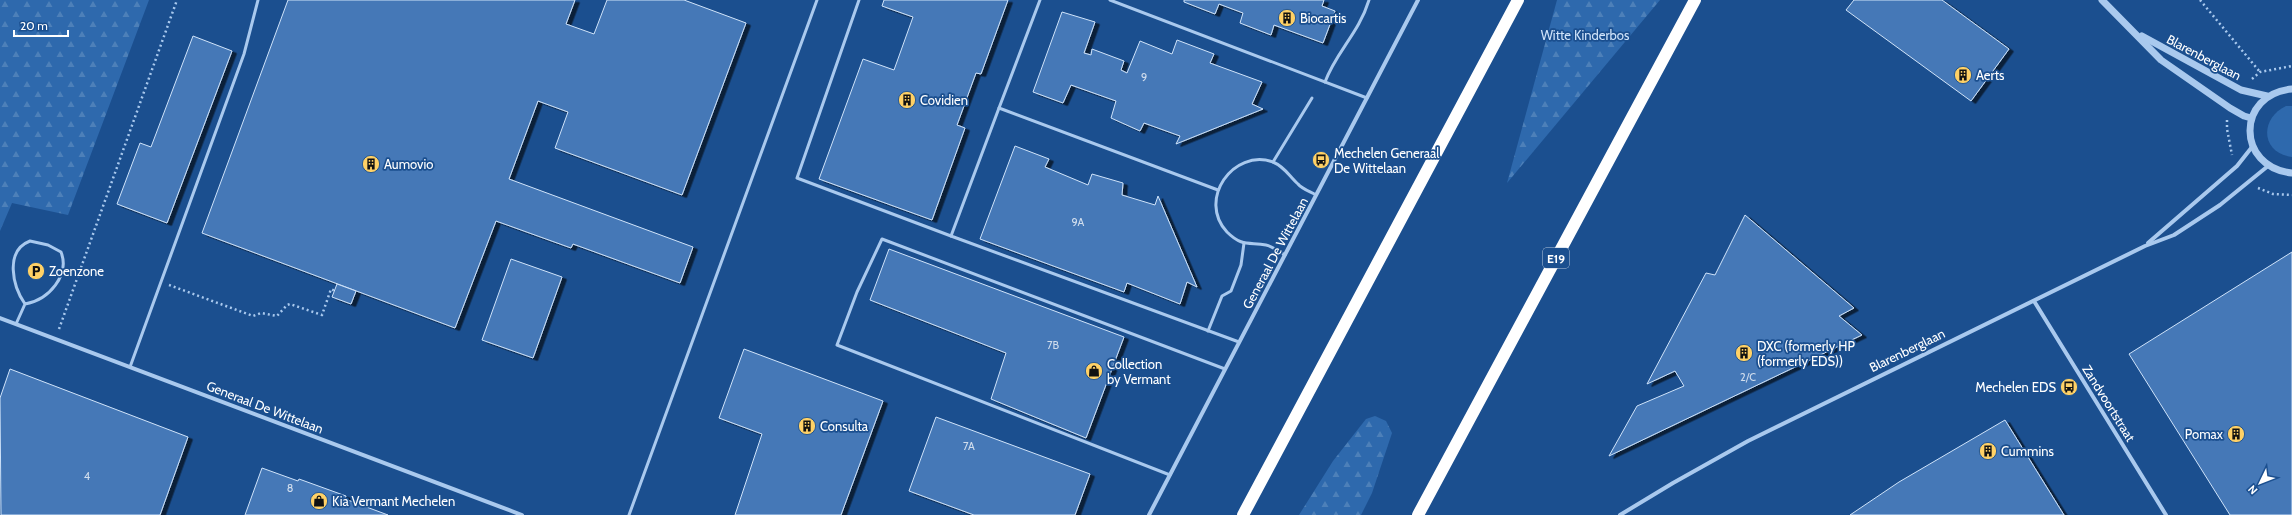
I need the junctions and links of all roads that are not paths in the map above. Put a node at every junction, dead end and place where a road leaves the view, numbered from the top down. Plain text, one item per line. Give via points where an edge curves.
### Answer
1 (258, 0) edge
2 (817, 0) edge
3 (859, 0) edge
4 (1040, 0) edge
5 (1110, 0) edge
6 (1369, 0) edge
7 (1418, 0) edge
8 (1518, 0) edge
9 (1695, 0) edge
10 (2102, 0) edge
11 (2134, 31) junction
12 (1325, 82) junction
13 (2292, 89) edge
14 (2267, 96) junction
15 (1312, 98) dead end
16 (1367, 98) junction
17 (999, 108) junction
18 (2251, 118) junction
19 (2252, 147) junction
20 (1274, 162) junction
21 (2268, 166) junction
22 (2292, 173) edge
23 (1218, 190) junction
24 (1316, 195) junction
25 (950, 236) junction
26 (1244, 243) junction
27 (2144, 246) junction
28 (1285, 255) junction
29 (2034, 301) junction
30 (25, 304) junction
31 (0, 318) edge
32 (16, 324) junction
33 (1208, 331) junction
34 (1239, 342) junction
35 (130, 367) junction
36 (1225, 369) junction
37 (1170, 475) junction
38 (522, 515) edge
39 (629, 515) edge
40 (1149, 515) edge
41 (1244, 515) edge
42 (1418, 515) edge
43 (1620, 515) edge
44 (2166, 515) edge

1 - 35 lane via 244,54
2 - 39 lane
3 - 25 lane via 797,178
4 - 17 lane
5 - 12 lane
6 - 12 lane via 1366,12 1330,69
7 - 16 street, Generaal De Wittelaan
8 - 41 highway
9 - 42 highway, E19
10 - 11 street, Blarenberglaan
11 - 14 street, Blarenberglaan via 2166,51 2241,90
11 - 18 street, Blarenberglaan via 2161,60 2230,108
12 - 16 lane
13 - 14 street via 2281,90
14 - 18 street
15 - 20 lane
16 - 24 street, Generaal De Wittelaan
17 - 23 lane
17 - 25 lane
18 - 19 street via 2249,133
19 - 21 street
19 - 27 street, Blarenberglaan via 2237,166
20 - 23 lane via 1251,161 1240,164 1223,179
20 - 24 lane via 1292,176 1298,185
21 - 22 street via 2280,172
21 - 27 street, Blarenberglaan via 2220,204 2174,235
23 - 26 lane via 1217,211 1220,222 1226,231
24 - 28 street, Generaal De Wittelaan
25 - 33 lane
26 - 28 lane via 1266,245
26 - 33 lane via 1231,291 1222,296
27 - 29 street, Blarenberglaan
28 - 34 street, Generaal De Wittelaan
29 - 43 street, Blarenberglaan via 1748,441
29 - 44 street, Zandvoortstraat
30 - 30 lane via 55,288 64,260 61,252 48,245 30,241 22,246 14,258 12,266
30 - 32 lane
31 - 32 street, Generaal De Wittelaan
32 - 35 street, Generaal De Wittelaan
33 - 34 lane
34 - 36 street, Generaal De Wittelaan
35 - 38 street, Generaal De Wittelaan
36 - 37 street, Generaal De Wittelaan
36 - 37 lane via 882,239 857,292 837,345
37 - 40 street, Generaal De Wittelaan

